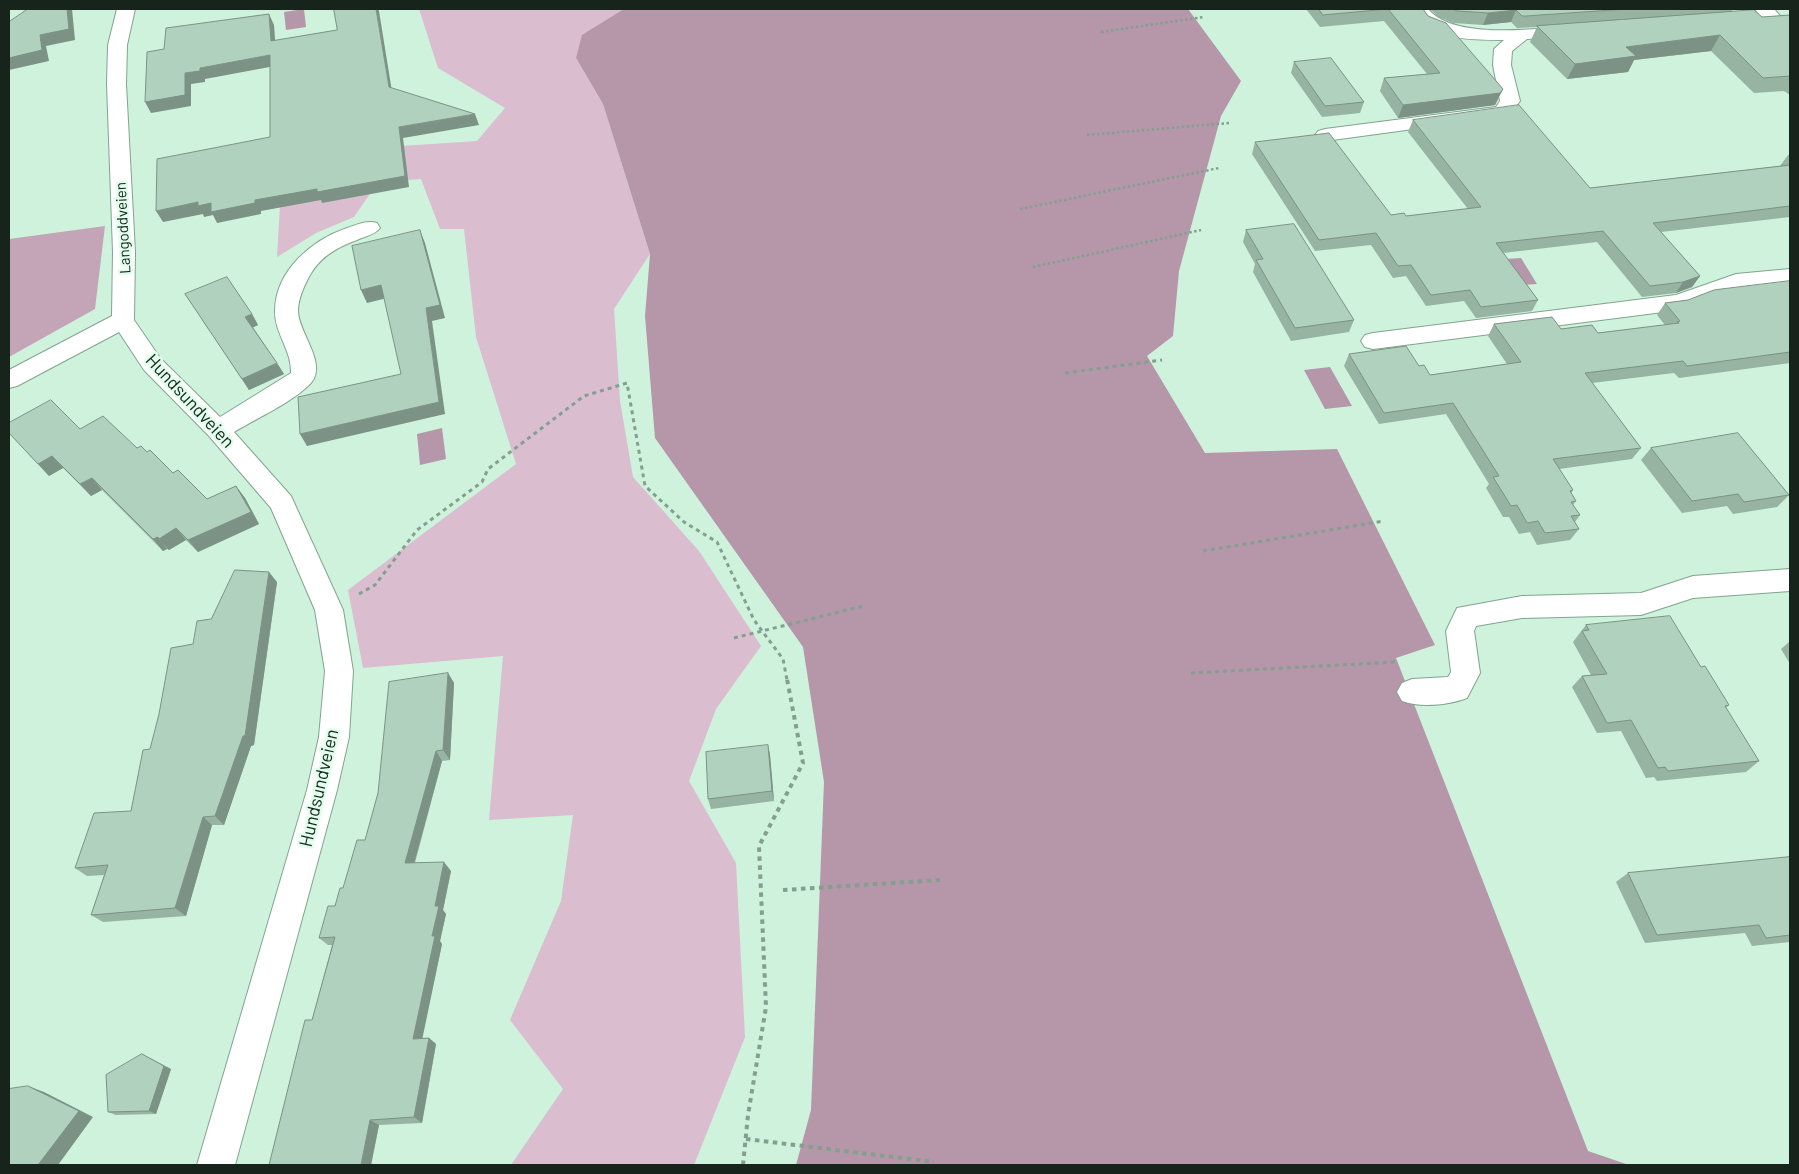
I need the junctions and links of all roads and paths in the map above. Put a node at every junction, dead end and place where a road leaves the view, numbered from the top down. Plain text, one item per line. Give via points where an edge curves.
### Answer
1 (126, 9) edge
2 (1419, 9) edge
3 (1204, 17) dead end
4 (1588, 30) edge
5 (1101, 32) dead end
6 (1521, 35) junction
7 (1229, 124) dead end
8 (1087, 135) dead end
9 (1325, 135) edge
10 (1219, 168) dead end
11 (1020, 209) dead end
12 (369, 228) dead end
13 (1201, 230) dead end
14 (1033, 267) dead end
15 (1790, 276) edge
16 (123, 320) junction
17 (1374, 341) dead end
18 (1162, 360) dead end
19 (1065, 373) dead end
20 (9, 380) edge
21 (218, 430) junction
22 (1384, 521) dead end
23 (1203, 552) dead end
24 (1790, 580) edge
25 (862, 606) dead end
26 (330, 610) junction
27 (734, 638) dead end
28 (1398, 662) dead end
29 (1190, 673) dead end
30 (1412, 692) dead end
31 (940, 880) dead end
32 (783, 890) dead end
33 (745, 1139) dead end
34 (934, 1162) dead end
35 (216, 1165) edge
36 (743, 1165) edge

1 - 16 street, Langoddveien via 117,48 126,278
2 - 6 street via 1431,23 1451,30
3 - 5 path
4 - 6 street
6 - 9 street via 1503,49 1502,65 1510,101 1502,112
7 - 8 path
10 - 11 path
12 - 21 street via 346,236 314,255 290,288 286,316 304,359 302,376 290,387
13 - 14 path
15 - 17 street via 1736,281 1679,302
16 - 20 street
16 - 21 street, Hundsundveien via 152,364
18 - 19 path
21 - 26 street, Hundsundveien via 282,503
22 - 23 path
24 - 30 street via 1693,587 1641,604 1522,607 1467,616 1460,631 1466,673 1457,689
25 - 27 path
26 - 35 street, Hundsundveien via 338,672 334,737 322,790
26 - 36 path via 375,585 417,530 482,482 488,469 584,396 627,384 645,486 684,522 717,542 754,620 782,659 803,763 759,846 766,1008
28 - 29 path
31 - 32 path
33 - 34 path

